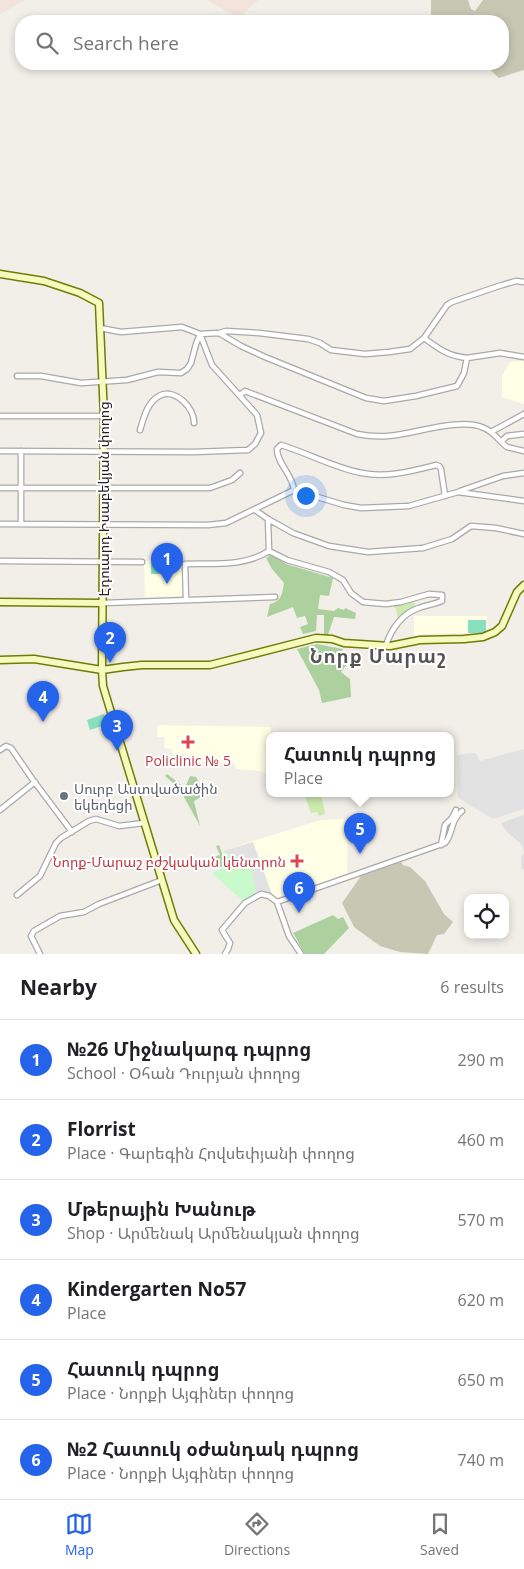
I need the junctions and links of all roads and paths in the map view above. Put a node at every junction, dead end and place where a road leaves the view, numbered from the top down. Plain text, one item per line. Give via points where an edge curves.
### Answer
1 (0, 274) edge
2 (524, 282) edge
3 (100, 328) junction
4 (219, 333) junction
5 (200, 334) junction
6 (424, 338) junction
7 (524, 357) edge
8 (468, 358) junction
9 (17, 376) dead end
10 (102, 381) junction
11 (240, 395) junction
12 (524, 414) edge
13 (0, 416) edge
14 (104, 416) junction
15 (194, 423) dead end
16 (140, 430) dead end
17 (491, 432) junction
18 (524, 434) edge
19 (502, 441) junction
20 (0, 451) edge
21 (21, 451) junction
22 (524, 451) edge
23 (103, 452) junction
24 (240, 473) dead end
25 (524, 473) edge
26 (0, 488) edge
27 (21, 488) junction
28 (104, 488) junction
29 (294, 490) junction
30 (458, 492) junction
31 (445, 496) junction
32 (524, 501) edge
33 (256, 510) junction
34 (268, 519) junction
35 (0, 524) edge
36 (21, 524) junction
37 (104, 525) junction
38 (524, 534) edge
39 (269, 551) junction
40 (0, 561) edge
41 (103, 562) junction
42 (142, 562) dead end
43 (524, 585) edge
44 (275, 597) dead end
45 (414, 598) junction
46 (186, 600) junction
47 (0, 602) edge
48 (103, 603) junction
49 (417, 608) junction
50 (386, 646) junction
51 (0, 660) edge
52 (102, 670) junction
53 (0, 750) edge
54 (35, 782) junction
55 (0, 810) edge
56 (456, 810) dead end
57 (462, 811) dead end
58 (144, 823) junction
59 (72, 832) junction
60 (441, 844) junction
61 (162, 880) junction
62 (17, 895) dead end
63 (277, 902) junction
64 (40, 954) edge
65 (196, 954) edge
66 (225, 954) edge
67 (301, 954) edge

1 - 3 main road, Էդուարդ Իսաբեկյան փողոց via 44,281 99,303
2 - 6 street via 516,281 452,302
3 - 5 street via 121,332 182,327
3 - 10 main road, Էդուարդ Իսաբեկյան փողոց
4 - 5 street
4 - 6 street via 259,333 308,339 331,350 365,354 410,349
4 - 8 street via 265,357 366,398 384,401 457,386
5 - 10 street via 191,364 181,373 158,372 127,380
5 - 11 street via 212,365
6 - 8 street via 444,353
7 - 8 street via 500,352
9 - 10 street via 41,376 80,383
10 - 14 main road, Էդուարդ Իսաբեկյան փողոց
11 - 17 street via 245,391 357,434 373,437 470,424
11 - 23 street via 257,415 261,433 248,450
12 - 17 street
13 - 14 street
14 - 23 main road, Էդուարդ Իսաբեկյան փողոց
15 - 16 street via 186,404 175,396 164,394 147,408
17 - 19 street
18 - 19 street via 506,436
19 - 22 street via 507,447
20 - 21 street
21 - 23 street
21 - 27 street
23 - 28 main road, Էդուարդ Իսաբեկյան փողոց
24 - 28 street via 232,480 210,488
25 - 30 street via 503,476
26 - 27 street
27 - 28 street
27 - 36 street
28 - 37 main road, Էդուարդ Իսաբեկյան փողոց
29 - 31 street via 361,508 410,506
29 - 31 street via 278,457 278,447 363,474 391,475 436,465 441,469
29 - 33 street
30 - 31 street
30 - 32 street
33 - 34 street
33 - 37 street via 226,523 208,525
34 - 38 street via 293,533 329,546 368,552 423,548 452,539 471,526
34 - 39 street
35 - 36 street
36 - 37 street
37 - 41 main road, Էդուարդ Իսաբեկյան փողոց
39 - 45 street via 287,560 329,572 343,580 351,593 363,602 386,604
39 - 46 street via 258,558 236,563 185,564
40 - 41 street
41 - 42 street
41 - 48 main road, Էդուարդ Իսաբեկյան փողոց
43 - 50 main road via 517,592 502,626 487,636 420,640
44 - 46 street
45 - 49 street
45 - 49 street via 429,594 443,597 441,602
46 - 48 street
47 - 48 main road
48 - 52 main road, Էդուարդ Իսաբեկյան փողոց
49 - 50 street via 391,631
50 - 52 main road via 316,638 210,665 142,665
51 - 52 main road via 34,659
52 - 58 main road, Էդուարդ Իսաբեկյան փողոց via 104,690
53 - 54 street via 6,746 11,748
54 - 55 street
54 - 59 street
56 - 60 street via 445,826
57 - 60 street via 452,826 448,841
58 - 59 street via 120,826 96,819
58 - 61 main road, Էդուարդ Իսաբեկյան փողոց
59 - 62 street via 56,843 40,876
60 - 63 street
61 - 64 street via 84,912 60,916 34,931 31,936
61 - 65 main road, Էդուարդ Իսաբեկյան փողոց via 174,920
63 - 66 street via 271,896 260,894 245,903 222,930 230,943
63 - 67 street via 289,936

